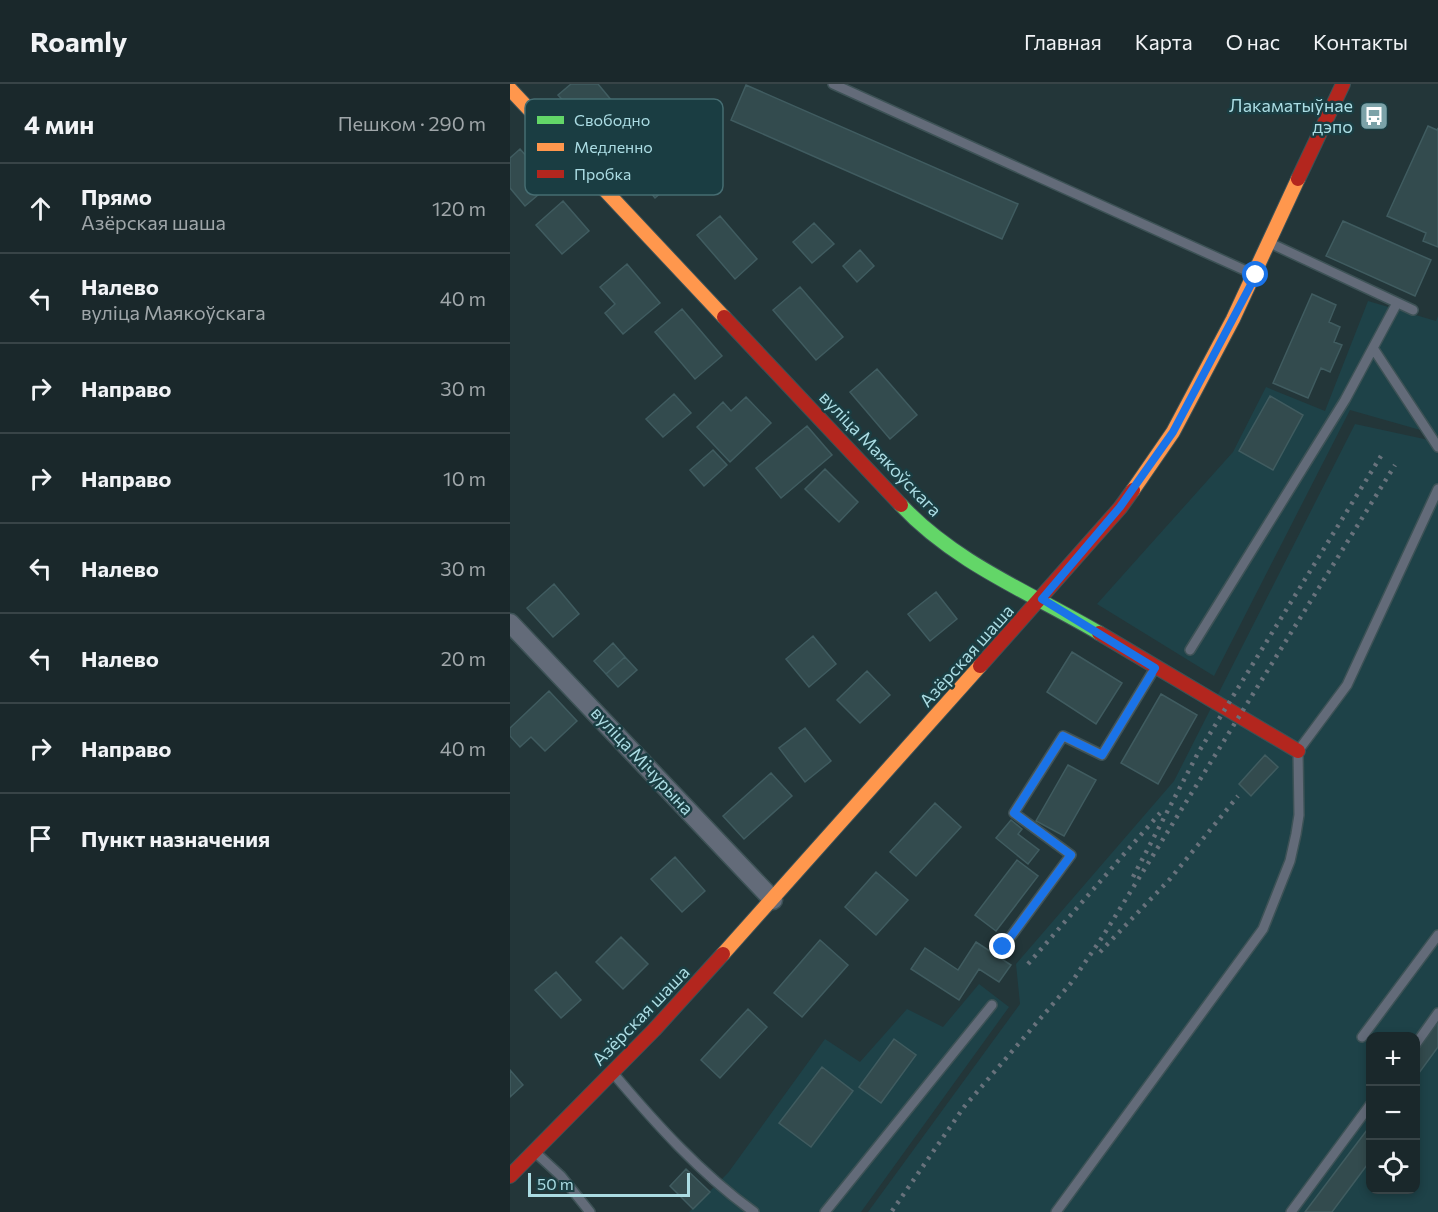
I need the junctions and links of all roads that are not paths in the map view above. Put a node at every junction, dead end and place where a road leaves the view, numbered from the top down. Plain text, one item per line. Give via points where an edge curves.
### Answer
1 (833, 84) edge
2 (1342, 84) edge
3 (510, 89) edge
4 (525, 105) edge
5 (610, 195) edge
6 (1269, 243) junction
7 (1256, 275) junction
8 (1397, 303) junction
9 (1413, 310) dead end
10 (1373, 348) junction
11 (1438, 447) edge
12 (1438, 489) edge
13 (1042, 599) junction
14 (510, 622) edge
15 (1191, 650) dead end
16 (1155, 668) junction
17 (1298, 751) junction
18 (773, 900) junction
19 (1438, 935) edge
20 (1003, 947) dead end
21 (992, 1005) dead end
22 (1438, 1013) edge
23 (1362, 1037) dead end
24 (1420, 1038) edge
25 (613, 1072) junction
26 (1366, 1112) edge
27 (535, 1151) junction
28 (512, 1169) edge
29 (590, 1212) edge
30 (754, 1212) edge
31 (825, 1212) edge
32 (1056, 1212) edge
33 (1291, 1212) edge

1 - 7 lane
2 - 6 main road, Азёрская шаша
3 - 4 main road, вуліца Маякоўскага
5 - 13 main road, вуліца Маякоўскага via 910,515 973,565
6 - 7 main road, Азёрская шаша
6 - 8 lane
7 - 13 main road, Азёрская шаша via 1173,432 1120,507
8 - 9 lane
8 - 10 lane
10 - 11 lane
10 - 15 lane
12 - 17 lane via 1347,684
13 - 16 main road, вуліца Маякоўскага
13 - 18 main road, Азёрская шаша
14 - 18 street, вуліца Мічурына
16 - 17 main road, вуліца Маякоўскага
16 - 20 lane via 1102,755 1063,736 1014,813 1071,855
17 - 32 lane via 1296,834 1290,861 1263,929
18 - 25 main road, Азёрская шаша
19 - 23 lane
21 - 31 lane
22 - 24 lane
25 - 27 main road, Азёрская шаша
25 - 30 lane via 724,1191
26 - 33 lane
27 - 28 main road, Азёрская шаша
27 - 29 lane

